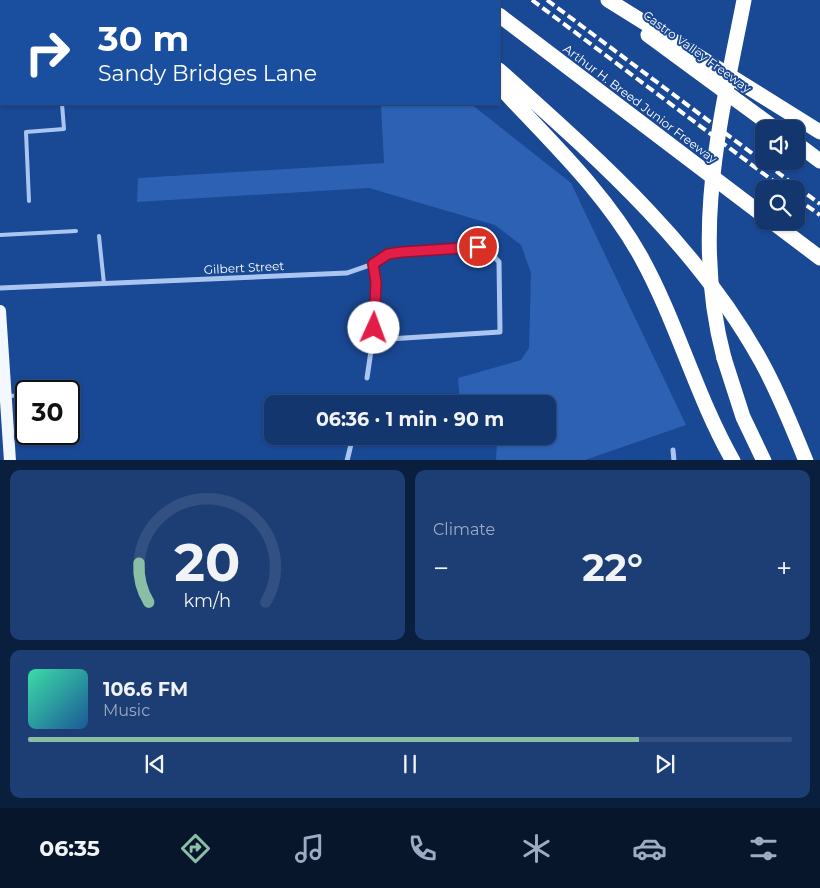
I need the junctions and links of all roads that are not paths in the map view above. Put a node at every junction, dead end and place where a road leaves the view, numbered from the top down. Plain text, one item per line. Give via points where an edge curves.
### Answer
1 (599, 0) edge
2 (608, 0) edge
3 (744, 0) edge
4 (500, 17) edge
5 (500, 71) edge
6 (500, 87) edge
7 (62, 105) edge
8 (764, 120) edge
9 (820, 132) edge
10 (805, 150) edge
11 (820, 161) edge
12 (29, 201) dead end
13 (755, 209) edge
14 (76, 230) dead end
15 (783, 230) edge
16 (0, 235) edge
17 (99, 236) dead end
18 (820, 258) edge
19 (373, 264) junction
20 (104, 284) junction
21 (0, 288) edge
22 (0, 311) edge
23 (373, 340) junction
24 (367, 378) dead end
25 (15, 396) edge
26 (6, 397) junction
27 (351, 445) edge
28 (673, 450) dead end
29 (10, 460) edge
30 (347, 460) edge
31 (674, 460) edge
32 (733, 460) edge
33 (764, 460) edge
34 (806, 460) edge

1 - 8 highway, Castro Valley Freeway
2 - 9 highway
3 - 33 highway, bridge via 714,155 709,204 711,281 724,358 743,417
4 - 13 highway, Arthur H. Breed Junior Freeway
5 - 34 highway via 616,177 697,268 760,359
6 - 32 highway via 585,179 626,233 660,294
7 - 12 lane via 64,129 26,132
10 - 11 highway
14 - 16 lane
15 - 18 highway
17 - 20 lane
19 - 20 street, Gilbert Street via 347,273
19 - 23 street via 376,317
19 - 23 street, Gilbert Street via 388,254 402,252 478,247 489,252 499,262 500,332
20 - 21 street, Gilbert Street
22 - 26 main road
23 - 24 street
25 - 26 lane
26 - 29 main road
27 - 30 street
28 - 31 street

